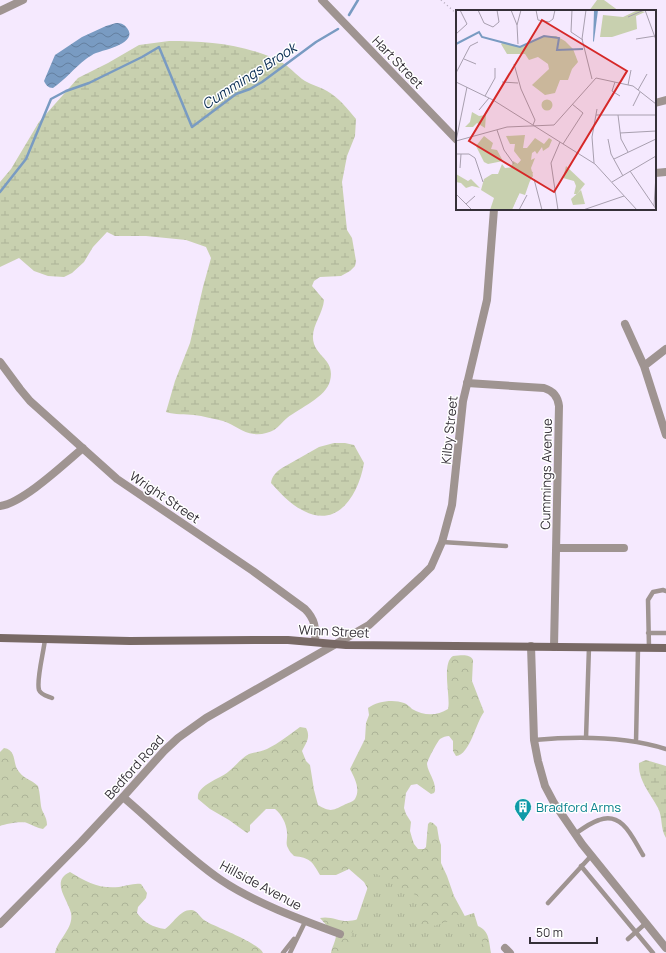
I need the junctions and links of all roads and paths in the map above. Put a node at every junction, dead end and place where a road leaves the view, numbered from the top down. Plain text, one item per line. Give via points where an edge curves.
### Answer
1 (23, 0) edge
2 (322, 0) edge
3 (441, 0) edge
4 (0, 11) edge
5 (456, 13) edge
6 (666, 100) edge
7 (656, 103) edge
8 (456, 139) edge
9 (666, 172) edge
10 (656, 173) edge
11 (494, 210) edge
12 (625, 324) dead end
13 (666, 349) edge
14 (0, 362) edge
15 (644, 366) junction
16 (466, 383) junction
17 (666, 435) edge
18 (83, 448) junction
19 (0, 506) edge
20 (442, 542) junction
21 (506, 546) dead end
22 (556, 548) junction
23 (624, 548) dead end
24 (666, 591) edge
25 (648, 633) junction
26 (666, 633) edge
27 (0, 638) edge
28 (45, 639) junction
29 (315, 642) junction
30 (336, 644) junction
31 (532, 646) junction
32 (554, 647) junction
33 (589, 647) junction
34 (638, 648) junction
35 (649, 648) junction
36 (666, 648) edge
37 (52, 698) dead end
38 (586, 738) junction
39 (534, 740) junction
40 (636, 742) junction
41 (666, 749) edge
42 (123, 797) junction
43 (574, 834) junction
44 (643, 855) dead end
45 (591, 856) junction
46 (581, 866) junction
47 (548, 903) dead end
48 (305, 922) junction
49 (646, 923) junction
50 (0, 924) edge
51 (635, 932) junction
52 (299, 934) junction
53 (340, 934) dead end
54 (628, 939) dead end
55 (666, 948) edge
56 (283, 953) edge
57 (290, 953) edge
58 (653, 953) edge

1 - 4 street
2 - 8 street, Hart Street
3 - 5 path
6 - 7 street
9 - 10 street
11 - 16 street, Kilby Street via 488,300
12 - 15 street
13 - 15 street
14 - 18 street, Wright Street via 30,401
15 - 17 street
16 - 20 street, Kilby Street via 454,494
16 - 22 street, Cummings Avenue via 541,387 550,390 557,397 559,406
18 - 19 street via 25,494
18 - 29 street, Wright Street via 124,484 305,609 314,622
20 - 21 lane
20 - 30 street, Kilby Street via 427,572 369,625
22 - 23 street
22 - 32 street, Cummings Avenue
24 - 25 lane via 653,592 648,600
25 - 26 lane
25 - 35 lane
27 - 28 main road, Winn Street
28 - 29 main road, Winn Street
28 - 37 lane via 39,691
29 - 30 main road, Winn Street
30 - 31 main road, Winn Street
30 - 42 street, Bedford Road via 187,731 164,750
31 - 32 main road, Winn Street
31 - 39 street
32 - 33 main road, Winn Street
33 - 34 main road, Winn Street
33 - 38 lane
34 - 35 main road, Winn Street
34 - 40 lane
35 - 36 main road, Winn Street
38 - 39 lane
38 - 40 lane
39 - 43 street via 546,786
40 - 41 lane
42 - 48 street, Hillside Avenue via 221,880
42 - 50 street, Bedford Road
43 - 44 lane via 598,820 613,819 626,828
43 - 45 street
45 - 46 lane
45 - 49 street
46 - 47 lane
46 - 51 lane
48 - 52 lane
48 - 53 street, Hillside Avenue
49 - 51 lane
49 - 55 street
51 - 54 lane
51 - 58 lane
52 - 56 lane
52 - 57 lane

